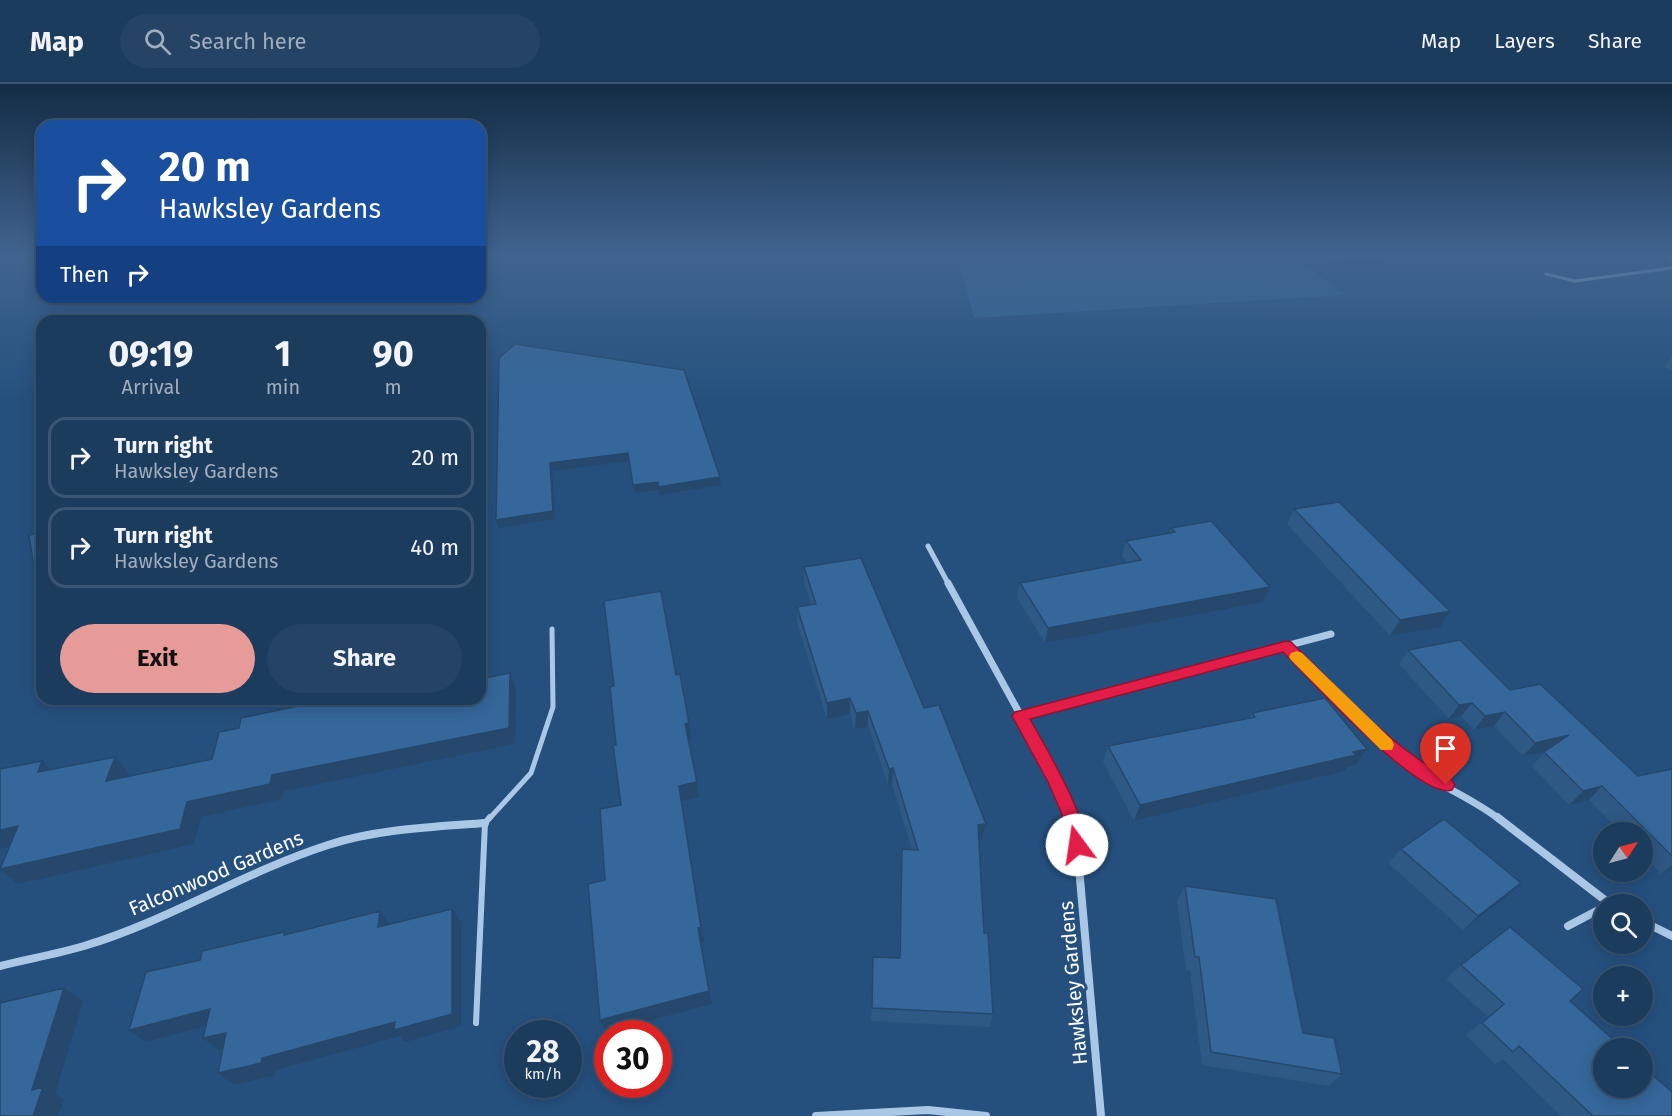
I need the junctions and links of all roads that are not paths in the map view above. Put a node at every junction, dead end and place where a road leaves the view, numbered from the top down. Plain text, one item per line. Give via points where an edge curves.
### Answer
1 (928, 546) dead end
2 (552, 629) dead end
3 (1331, 634) dead end
4 (1286, 646) junction
5 (1020, 716) junction
6 (485, 823) junction
7 (1596, 894) edge
8 (1593, 913) edge
9 (1568, 926) dead end
10 (1653, 926) edge
11 (1672, 936) edge
12 (0, 966) edge
13 (476, 1023) dead end
14 (816, 1116) edge
15 (986, 1116) edge
16 (1101, 1116) edge

1 - 5 street, Hawksley Gardens
2 - 6 lane via 553,707 531,773
3 - 4 street
4 - 5 street
4 - 7 street via 1412,767 1480,804
5 - 16 street, Hawksley Gardens via 1056,780 1077,845
6 - 12 street, Falconwood Gardens via 416,828 330,844 258,870 170,912 85,946
6 - 13 lane
8 - 9 street
10 - 11 street
14 - 15 street via 928,1110

